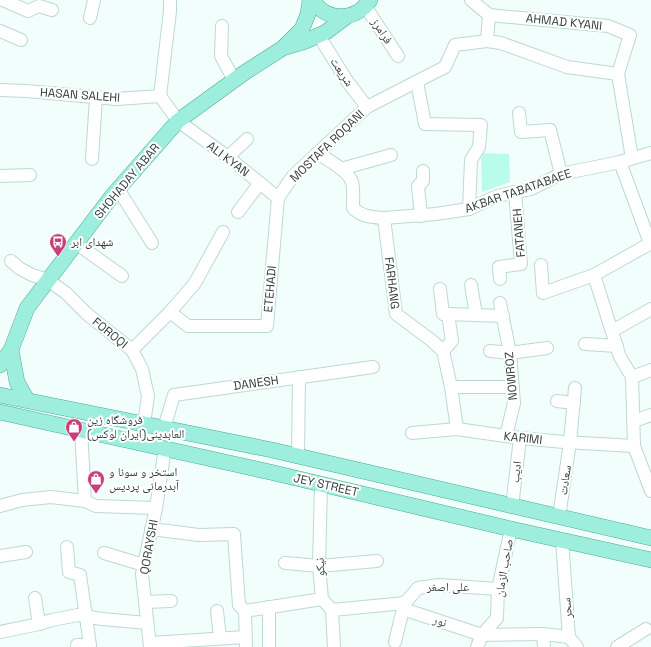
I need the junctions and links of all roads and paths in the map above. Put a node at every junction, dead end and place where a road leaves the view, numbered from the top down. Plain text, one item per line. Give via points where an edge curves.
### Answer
1 (3, 0) edge
2 (94, 0) edge
3 (170, 0) edge
4 (311, 0) edge
5 (474, 1) edge
6 (0, 3) edge
7 (368, 3) edge
8 (52, 10) dead end
9 (489, 15) junction
10 (346, 16) junction
11 (90, 18) dead end
12 (222, 26) dead end
13 (0, 31) edge
14 (319, 36) junction
15 (21, 40) dead end
16 (487, 41) junction
17 (283, 48) junction
18 (398, 56) dead end
19 (618, 74) junction
20 (234, 80) junction
21 (416, 82) junction
22 (0, 90) edge
23 (160, 96) junction
24 (96, 97) junction
25 (367, 107) junction
26 (519, 113) dead end
27 (178, 121) junction
28 (247, 139) dead end
29 (317, 153) junction
30 (651, 153) edge
31 (391, 155) dead end
32 (228, 158) junction
33 (632, 158) junction
34 (92, 159) dead end
35 (620, 162) junction
36 (341, 168) junction
37 (423, 171) dead end
38 (561, 174) junction
39 (30, 175) dead end
40 (0, 176) edge
41 (260, 183) junction
42 (118, 189) junction
43 (515, 192) junction
44 (278, 198) junction
45 (470, 209) junction
46 (238, 212) dead end
47 (421, 216) junction
48 (384, 218) junction
49 (223, 232) dead end
50 (76, 242) junction
51 (152, 243) dead end
52 (651, 243) edge
53 (11, 261) dead end
54 (542, 265) dead end
55 (594, 275) junction
56 (122, 276) dead end
57 (500, 279) dead end
58 (48, 280) junction
59 (471, 285) dead end
60 (440, 289) dead end
61 (500, 304) dead end
62 (651, 309) edge
63 (170, 312) junction
64 (443, 314) junction
65 (476, 315) junction
66 (503, 316) junction
67 (612, 331) junction
68 (585, 344) dead end
69 (616, 346) junction
70 (547, 348) dead end
71 (11, 350) junction
72 (132, 350) junction
73 (443, 351) junction
74 (490, 351) dead end
75 (510, 353) junction
76 (0, 365) edge
77 (373, 367) dead end
78 (651, 370) edge
79 (299, 377) junction
80 (632, 377) junction
81 (513, 386) junction
82 (451, 387) junction
83 (575, 388) dead end
84 (0, 395) edge
85 (27, 400) junction
86 (557, 401) dead end
87 (574, 403) junction
88 (0, 412) edge
89 (651, 415) edge
90 (634, 420) junction
91 (144, 424) junction
92 (164, 428) junction
93 (456, 429) junction
94 (81, 430) junction
95 (412, 433) dead end
96 (506, 436) junction
97 (520, 438) junction
98 (570, 442) junction
99 (634, 446) junction
100 (165, 448) junction
101 (298, 457) junction
102 (321, 484) junction
103 (651, 491) edge
104 (85, 501) junction
105 (0, 506) edge
106 (512, 507) junction
107 (156, 508) junction
108 (559, 517) junction
109 (151, 529) junction
110 (511, 529) junction
111 (651, 538) edge
112 (562, 540) junction
113 (67, 547) dead end
114 (26, 552) dead end
115 (104, 553) dead end
116 (0, 556) edge
117 (651, 560) edge
118 (377, 561) dead end
119 (285, 563) dead end
120 (144, 565) junction
121 (319, 566) junction
122 (498, 589) junction
123 (35, 598) dead end
124 (322, 599) junction
125 (171, 601) dead end
126 (145, 602) junction
127 (404, 606) junction
128 (269, 607) junction
129 (217, 610) dead end
130 (332, 610) junction
131 (246, 611) junction
132 (86, 617) junction
133 (39, 624) junction
134 (147, 624) junction
135 (646, 629) dead end
136 (0, 632) edge
137 (543, 634) junction
138 (482, 635) junction
139 (569, 636) junction
140 (220, 638) junction
141 (246, 642) edge
142 (395, 642) dead end
143 (77, 645) dead end
144 (150, 645) edge
145 (269, 647) edge
146 (334, 647) edge
147 (477, 647) edge
148 (544, 647) edge
149 (577, 647) edge
150 (617, 647) edge

1 - 6 street
1 - 8 street via 28,11 39,6
2 - 11 street
3 - 23 street
4 - 10 main road via 325,13
4 - 17 main road via 302,29
5 - 9 street
7 - 10 main road via 357,13
7 - 18 street, فرامرز
9 - 16 street
9 - 19 street, AHMAD KYANI via 608,26 630,35
10 - 14 main road
12 - 20 street via 221,56
13 - 15 street
14 - 17 main road
14 - 25 street, شریعت
16 - 19 street, MOSTAFA ROQANI via 501,43 567,67
16 - 21 street, MOSTAFA ROQANI via 455,45 444,67
17 - 20 main road, SHOHADAY ABAR
19 - 33 street, AHMAD KYANI
20 - 27 main road, SHOHADAY ABAR
21 - 25 street, MOSTAFA ROQANI
21 - 45 street via 425,124 481,125 478,147 471,160
22 - 24 street, HASAN SALEHI
23 - 24 street, HASAN SALEHI via 117,99
23 - 27 street, ALI KYAN
24 - 34 street
25 - 29 street, MOSTAFA ROQANI
26 - 38 street via 521,132 550,130
27 - 32 street, ALI KYAN
27 - 42 main road, SHOHADAY ABAR
28 - 32 street
29 - 36 street
29 - 44 street, MOSTAFA ROQANI via 293,176
30 - 33 street, AKBAR TABATABAEE
31 - 36 street
32 - 41 street, ALI KYAN
33 - 35 street, AKBAR TABATABAEE
35 - 38 street, AKBAR TABATABAEE
35 - 52 street
36 - 48 street via 351,181 353,208 358,214
37 - 47 street via 423,181 418,186
38 - 43 street, AKBAR TABATABAEE via 530,189
39 - 40 street
41 - 44 street, ALI KYAN
41 - 46 street
42 - 50 main road, SHOHADAY ABAR
42 - 51 street
43 - 45 street, AKBAR TABATABAEE via 497,196
43 - 57 street, FATANEH via 521,264 499,267
44 - 63 street, ETEHADI via 267,326 188,326
45 - 47 street, AKBAR TABATABAEE
47 - 48 street, AKBAR TABATABAEE
48 - 73 street, FARHANG via 396,314
49 - 63 street via 195,283
50 - 56 street
50 - 58 main road, SHOHADAY ABAR
52 - 55 street
53 - 58 street, FOROQI via 32,275
54 - 55 street via 543,293
55 - 67 street
58 - 71 main road, SHOHADAY ABAR via 27,308
58 - 72 street, FOROQI
59 - 65 street
60 - 64 street
61 - 66 street, NOWROZ
62 - 67 street
63 - 72 street
64 - 65 street
64 - 73 street via 452,341
65 - 66 street
66 - 75 street, NOWROZ
67 - 69 street
68 - 69 street
69 - 80 street
70 - 75 street
71 - 76 main road, SHOHADAY ABAR
71 - 85 main road via 17,382
72 - 91 street, FOROQI via 142,369 148,396
73 - 82 street
74 - 75 street
75 - 81 street, NOWROZ
77 - 79 street, DANESH
78 - 80 street
79 - 92 street, DANESH via 174,394
79 - 101 street
80 - 90 street
81 - 82 street
81 - 96 street, NOWROZ via 514,403
82 - 93 street
83 - 87 street, سعادت
84 - 85 main road, JEY STREET
85 - 91 main road, JEY STREET
86 - 87 street
87 - 98 street, سعادت
88 - 94 main road, JEY STREET
89 - 90 street
90 - 99 street
91 - 92 main road, JEY STREET
92 - 101 main road, JEY STREET
93 - 95 street, KARIMI
93 - 96 street, KARIMI
94 - 100 main road, JEY STREET
94 - 104 street
96 - 97 street, KARIMI
97 - 98 street, KARIMI
97 - 106 street, ادیب
98 - 99 street, KARIMI
98 - 108 street, سعادت
99 - 103 street
100 - 102 main road, JEY STREET
100 - 107 street, QORAYSHI
101 - 106 main road, JEY STREET
102 - 110 main road, JEY STREET
102 - 121 street, نیکو
104 - 105 street via 51,498 22,500
104 - 107 street via 96,506
106 - 108 main road, JEY STREET
107 - 109 street, QORAYSHI
108 - 111 main road, JEY STREET
109 - 120 street, QORAYSHI
109 - 131 street via 199,535 234,534 239,605
110 - 112 main road, JEY STREET
110 - 122 street, صاحب الزمان
112 - 117 main road, JEY STREET
112 - 139 street, سحر
113 - 132 street via 69,572 80,575
114 - 116 street
115 - 120 street
118 - 121 street
119 - 121 street
120 - 126 street, QORAYSHI via 142,574
121 - 124 street, نیکو
122 - 127 street, علی اصغر via 439,585 418,588
122 - 138 street, صاحب الزمان via 498,618
123 - 133 street
124 - 128 street
124 - 130 street
125 - 126 street
126 - 134 street, QORAYSHI
127 - 130 street
127 - 138 street, نور
127 - 142 street
128 - 131 street
128 - 145 street
129 - 140 street
130 - 146 street
131 - 141 street
132 - 133 street via 78,615
132 - 134 street
132 - 143 street via 90,645
133 - 136 street
134 - 144 street, QORAYSHI
135 - 150 street
137 - 138 street, نور
137 - 139 street, سحر
137 - 148 street
138 - 147 street, صاحب الزمان
139 - 149 street
140 - 141 street
140 - 144 street

